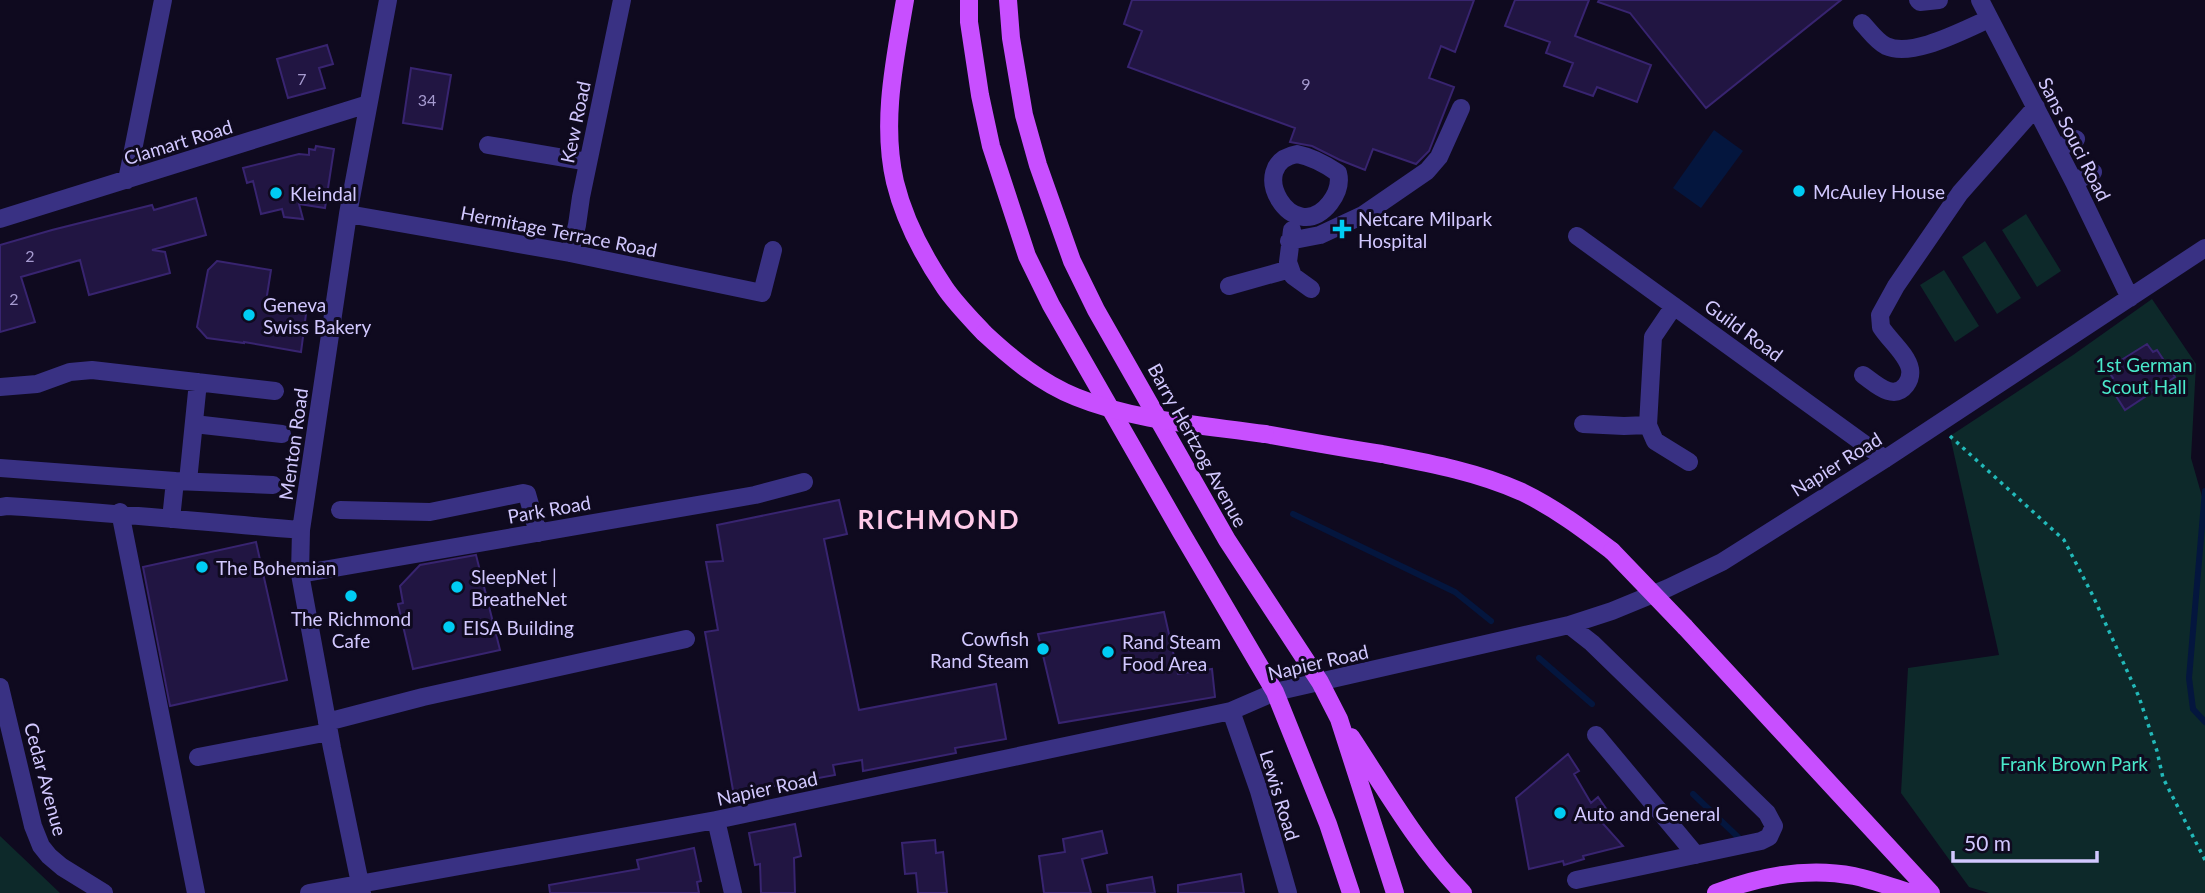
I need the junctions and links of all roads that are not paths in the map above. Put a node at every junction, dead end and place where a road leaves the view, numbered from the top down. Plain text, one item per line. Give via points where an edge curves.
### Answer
1 (163, 0) edge
2 (387, 0) edge
3 (622, 0) edge
4 (905, 0) edge
5 (969, 0) edge
6 (1008, 0) edge
7 (1918, 0) edge
8 (1938, 0) edge
9 (1980, 0) edge
10 (1989, 19) junction
11 (1862, 23) dead end
12 (368, 104) junction
13 (2036, 107) junction
14 (1461, 108) dead end
15 (2076, 139) dead end
16 (488, 145) dead end
17 (2057, 149) junction
18 (588, 162) junction
19 (2093, 172) dead end
20 (127, 180) junction
21 (2074, 182) junction
22 (348, 214) junction
23 (1295, 216) dead end
24 (0, 219) edge
25 (1577, 236) dead end
26 (1289, 241) junction
27 (2205, 248) edge
28 (773, 250) dead end
29 (570, 253) junction
30 (1290, 269) junction
31 (1229, 286) dead end
32 (1311, 289) dead end
33 (2130, 298) junction
34 (1674, 306) junction
35 (1863, 374) dead end
36 (198, 382) junction
37 (0, 387) edge
38 (275, 391) dead end
39 (194, 424) junction
40 (1583, 424) dead end
41 (1648, 425) junction
42 (282, 434) dead end
43 (1885, 459) junction
44 (1689, 462) dead end
45 (0, 468) edge
46 (181, 481) junction
47 (804, 482) dead end
48 (273, 485) dead end
49 (4, 506) edge
50 (340, 510) dead end
51 (120, 512) junction
52 (171, 519) junction
53 (301, 530) junction
54 (538, 533) junction
55 (300, 574) junction
56 (1569, 625) junction
57 (686, 639) dead end
58 (1320, 682) junction
59 (0, 687) edge
60 (1275, 692) junction
61 (1231, 711) junction
62 (1339, 719) junction
63 (328, 727) junction
64 (1597, 736) dead end
65 (198, 757) dead end
66 (716, 820) junction
67 (1696, 855) junction
68 (1576, 880) dead end
69 (361, 888) edge
70 (104, 893) edge
71 (196, 893) edge
72 (309, 893) edge
73 (733, 893) edge
74 (1288, 893) edge
75 (1351, 893) edge
76 (1395, 893) edge
77 (1463, 893) edge
78 (1716, 893) edge
79 (1911, 893) edge
80 (1931, 893) edge

1 - 20 street
2 - 12 street, Menton Road
3 - 18 street, Kew Road
4 - 80 main road, bridge via 889,111 895,182 905,213 947,291 1015,362 1044,381 1107,408 1402,458 1484,477 1548,506 1612,551
5 - 60 main road via 991,146 1027,256
6 - 58 main road, Barry Hertzog Avenue via 1024,116 1072,261 1227,540
7 - 8 street
9 - 10 street, Sans Souci Road
10 - 11 street via 1904,50 1881,43
10 - 13 street, Sans Souci Road
12 - 20 street, Clamart Road
12 - 22 street, Menton Road
13 - 17 street, Sans Souci Road
13 - 35 street via 1959,193 1882,310 1881,327 1911,371 1906,385 1898,392 1888,392
14 - 26 street via 1439,157 1427,170 1363,215 1320,235
15 - 17 street
16 - 18 street
17 - 21 street, Sans Souci Road
18 - 29 street, Kew Road
19 - 21 street
20 - 24 street, Clamart Road
21 - 33 street, Sans Souci Road
22 - 29 street, Hermitage Terrace Road
22 - 53 street, Menton Road
23 - 26 street
25 - 34 street, Guild Road
26 - 30 street
27 - 33 street, Napier Road
28 - 29 street, Hermitage Terrace Road via 762,293
30 - 31 street
30 - 32 street
33 - 43 street, Napier Road
34 - 41 street via 1653,337
34 - 43 street, Guild Road
36 - 37 street via 92,370 37,384
36 - 38 street
36 - 39 street
39 - 42 street
39 - 46 street
40 - 41 street
41 - 44 street via 1655,441
43 - 56 street, Napier Road via 1722,562
45 - 46 street
46 - 48 street
46 - 52 street
47 - 54 street, Park Road via 755,495
49 - 51 street
50 - 54 street via 430,512 523,493
51 - 52 street
51 - 71 street
52 - 53 street
53 - 55 street, Menton Road
54 - 55 street, Park Road
55 - 63 street, Menton Road
56 - 58 street, Napier Road
56 - 67 street via 1773,821 1774,830 1760,841
57 - 63 street via 423,696
58 - 60 street, Napier Road
58 - 62 main road, Barry Hertzog Avenue
59 - 70 street, Cedar Avenue via 41,846 62,867
60 - 61 street, Napier Road
60 - 75 main road
61 - 66 street, Napier Road
61 - 74 street, Lewis Road
62 - 76 main road, Barry Hertzog Avenue
62 - 77 main road via 1421,842
63 - 65 street
63 - 69 street, Menton Road
64 - 67 street
66 - 69 street, Napier Road
66 - 73 street
67 - 68 street
69 - 72 street, Napier Road
78 - 79 main road via 1744,882 1805,872 1856,877

